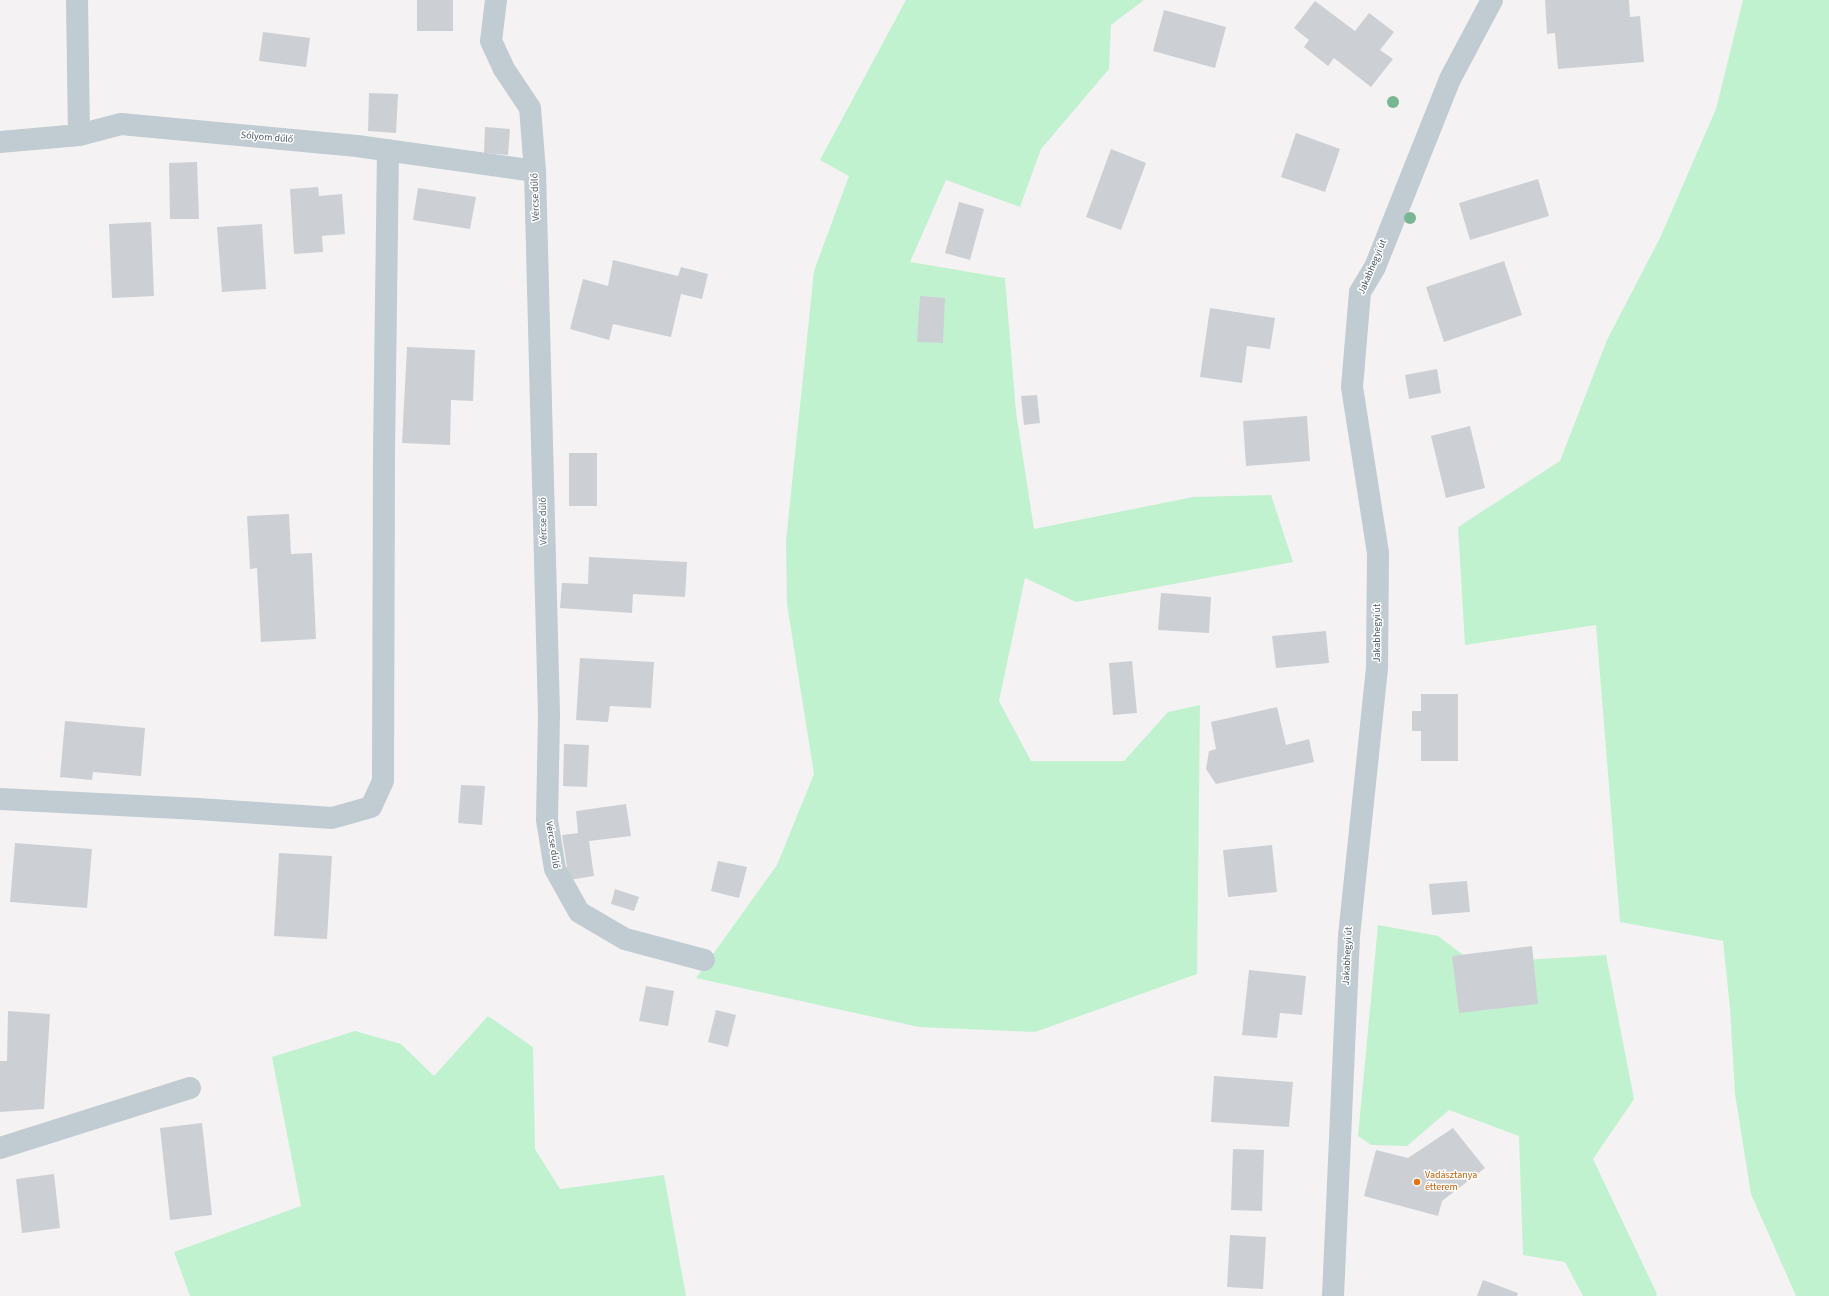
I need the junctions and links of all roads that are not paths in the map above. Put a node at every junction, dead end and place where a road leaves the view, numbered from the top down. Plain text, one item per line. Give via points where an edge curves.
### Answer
1 (76, 0) edge
2 (496, 0) edge
3 (1492, 0) edge
4 (80, 135) junction
5 (0, 142) edge
6 (388, 150) junction
7 (535, 171) junction
8 (0, 799) edge
9 (704, 960) dead end
10 (190, 1088) dead end
11 (0, 1148) edge
12 (1333, 1296) edge

1 - 4 street
2 - 7 street, Vércse dűlő via 491,41 504,69 530,108
3 - 12 street, Jakabhegyi út via 1450,79 1375,267 1360,292 1352,387 1378,553 1377,668 1349,936
4 - 5 street, Sólyom dűlő
4 - 6 street, Sólyom dűlő via 121,124
6 - 7 street, Sólyom dűlő
6 - 8 street via 383,781 371,807 332,818
7 - 9 street, Vércse dűlő via 549,715 548,820 555,869 579,912 626,939
10 - 11 street

